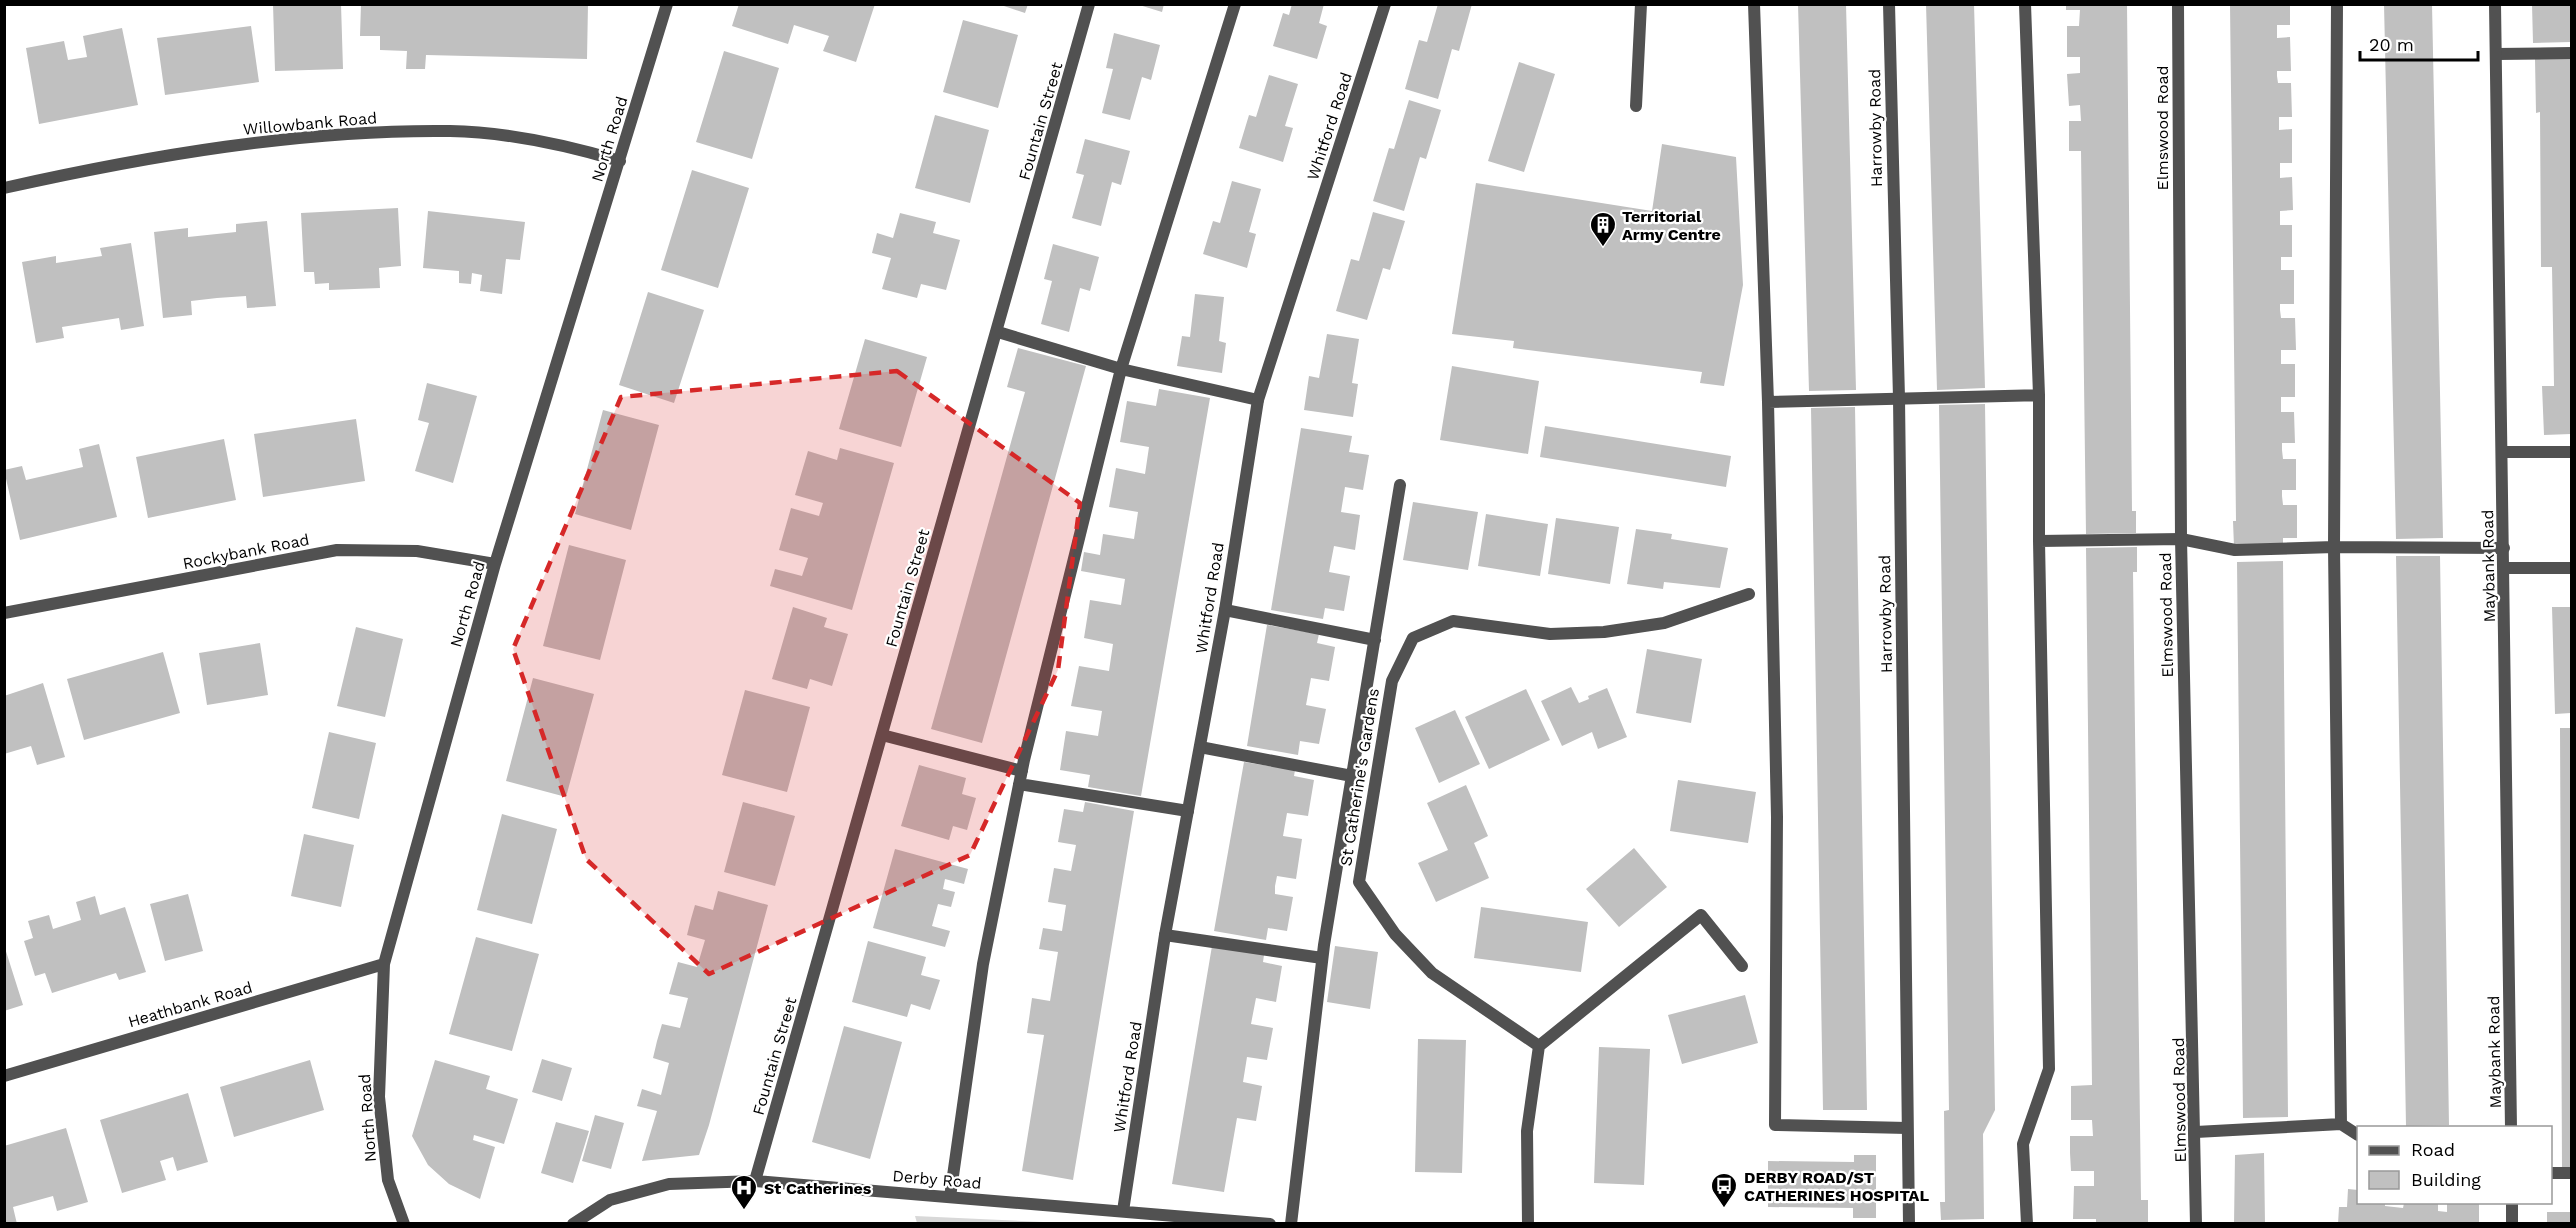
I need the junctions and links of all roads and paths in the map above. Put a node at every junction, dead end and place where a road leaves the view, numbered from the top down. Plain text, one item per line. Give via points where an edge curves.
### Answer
1 (667, 4) edge
2 (1089, 4) edge
3 (1235, 4) edge
4 (1385, 4) edge
5 (1641, 4) edge
6 (1754, 4) edge
7 (1889, 4) edge
8 (2025, 4) edge
9 (2178, 4) edge
10 (2337, 4) edge
11 (2495, 4) edge
12 (2571, 53) edge
13 (2496, 54) junction
14 (1636, 106) dead end
15 (620, 160) junction
16 (4, 188) edge
17 (998, 332) junction
18 (1121, 369) junction
19 (2039, 395) junction
20 (1899, 398) junction
21 (1258, 400) junction
22 (1768, 402) junction
23 (2503, 452) junction
24 (2571, 453) edge
25 (1400, 485) dead end
26 (2181, 539) junction
27 (2039, 541) junction
28 (2334, 547) junction
29 (2504, 548) junction
30 (495, 564) junction
31 (2504, 568) junction
32 (2571, 568) edge
33 (1749, 594) dead end
34 (1225, 610) junction
35 (4, 613) edge
36 (1375, 640) junction
37 (882, 735) junction
38 (1200, 747) junction
39 (1022, 771) junction
40 (1352, 776) junction
41 (1019, 784) junction
42 (1188, 811) junction
43 (1165, 935) junction
44 (1322, 958) junction
45 (384, 964) junction
46 (1742, 966) dead end
47 (1539, 1046) junction
48 (4, 1076) edge
49 (2341, 1124) junction
50 (2511, 1126) edge
51 (1907, 1128) junction
52 (2196, 1132) junction
53 (2357, 1134) edge
54 (2552, 1173) edge
55 (2571, 1173) edge
56 (755, 1180) junction
57 (950, 1197) junction
58 (2512, 1204) edge
59 (1123, 1211) junction
60 (404, 1224) edge
61 (573, 1224) edge
62 (1270, 1224) edge
63 (1291, 1224) edge
64 (1528, 1224) edge
65 (1909, 1224) edge
66 (2027, 1224) edge
67 (2196, 1224) edge
68 (2512, 1224) edge

1 - 15 street, North Road
2 - 17 street, Fountain Street
3 - 18 street
4 - 21 street, Whitford Road
5 - 14 street
6 - 22 street
7 - 20 street, Harrowby Road
8 - 19 street
9 - 26 street, Elmswood Road
10 - 28 street
11 - 13 street, Maybank Road
12 - 13 street
13 - 23 street, Maybank Road
15 - 16 street, Willowbank Road via 509,137 452,131 383,132 226,148 74,172
15 - 30 street, North Road
17 - 18 street
17 - 37 street, Fountain Street
18 - 21 street
18 - 39 street
19 - 20 street
19 - 27 street
20 - 22 street
20 - 51 street, Harrowby Road
21 - 34 street, Whitford Road
22 - 51 street via 1777,817 1775,1125
23 - 24 street
23 - 29 street, Maybank Road
25 - 36 street
26 - 27 street
26 - 28 street via 2235,550
26 - 52 street, Elmswood Road
27 - 66 street via 2049,1069 2023,1144
28 - 29 street
28 - 49 street
29 - 31 street, Maybank Road
30 - 35 street, Rockybank Road via 417,551 337,550
30 - 45 street, North Road
31 - 32 street
31 - 50 street, Maybank Road
33 - 47 street, St Catherine's Gardens via 1664,623 1604,632 1550,634 1453,621 1413,638 1392,681 1359,882 1395,934 1432,973
34 - 36 street
34 - 38 street, Whitford Road
36 - 40 street
37 - 39 street
37 - 56 street, Fountain Street
38 - 40 street
38 - 42 street, Whitford Road
39 - 41 street
40 - 44 street
41 - 42 street
41 - 57 street via 983,964
42 - 43 street, Whitford Road
43 - 44 street
43 - 59 street, Whitford Road
44 - 63 street
45 - 48 street, Heathbank Road
45 - 60 street, North Road via 379,1097 388,1180
46 - 47 street via 1701,915
47 - 64 street via 1527,1131
49 - 52 street
49 - 53 street
51 - 65 street, Harrowby Road
52 - 67 street, Elmswood Road
54 - 55 street
56 - 57 street, Derby Road
56 - 61 street, Derby Road via 669,1184 610,1200
57 - 59 street, Derby Road
58 - 68 street
59 - 62 street, Derby Road

